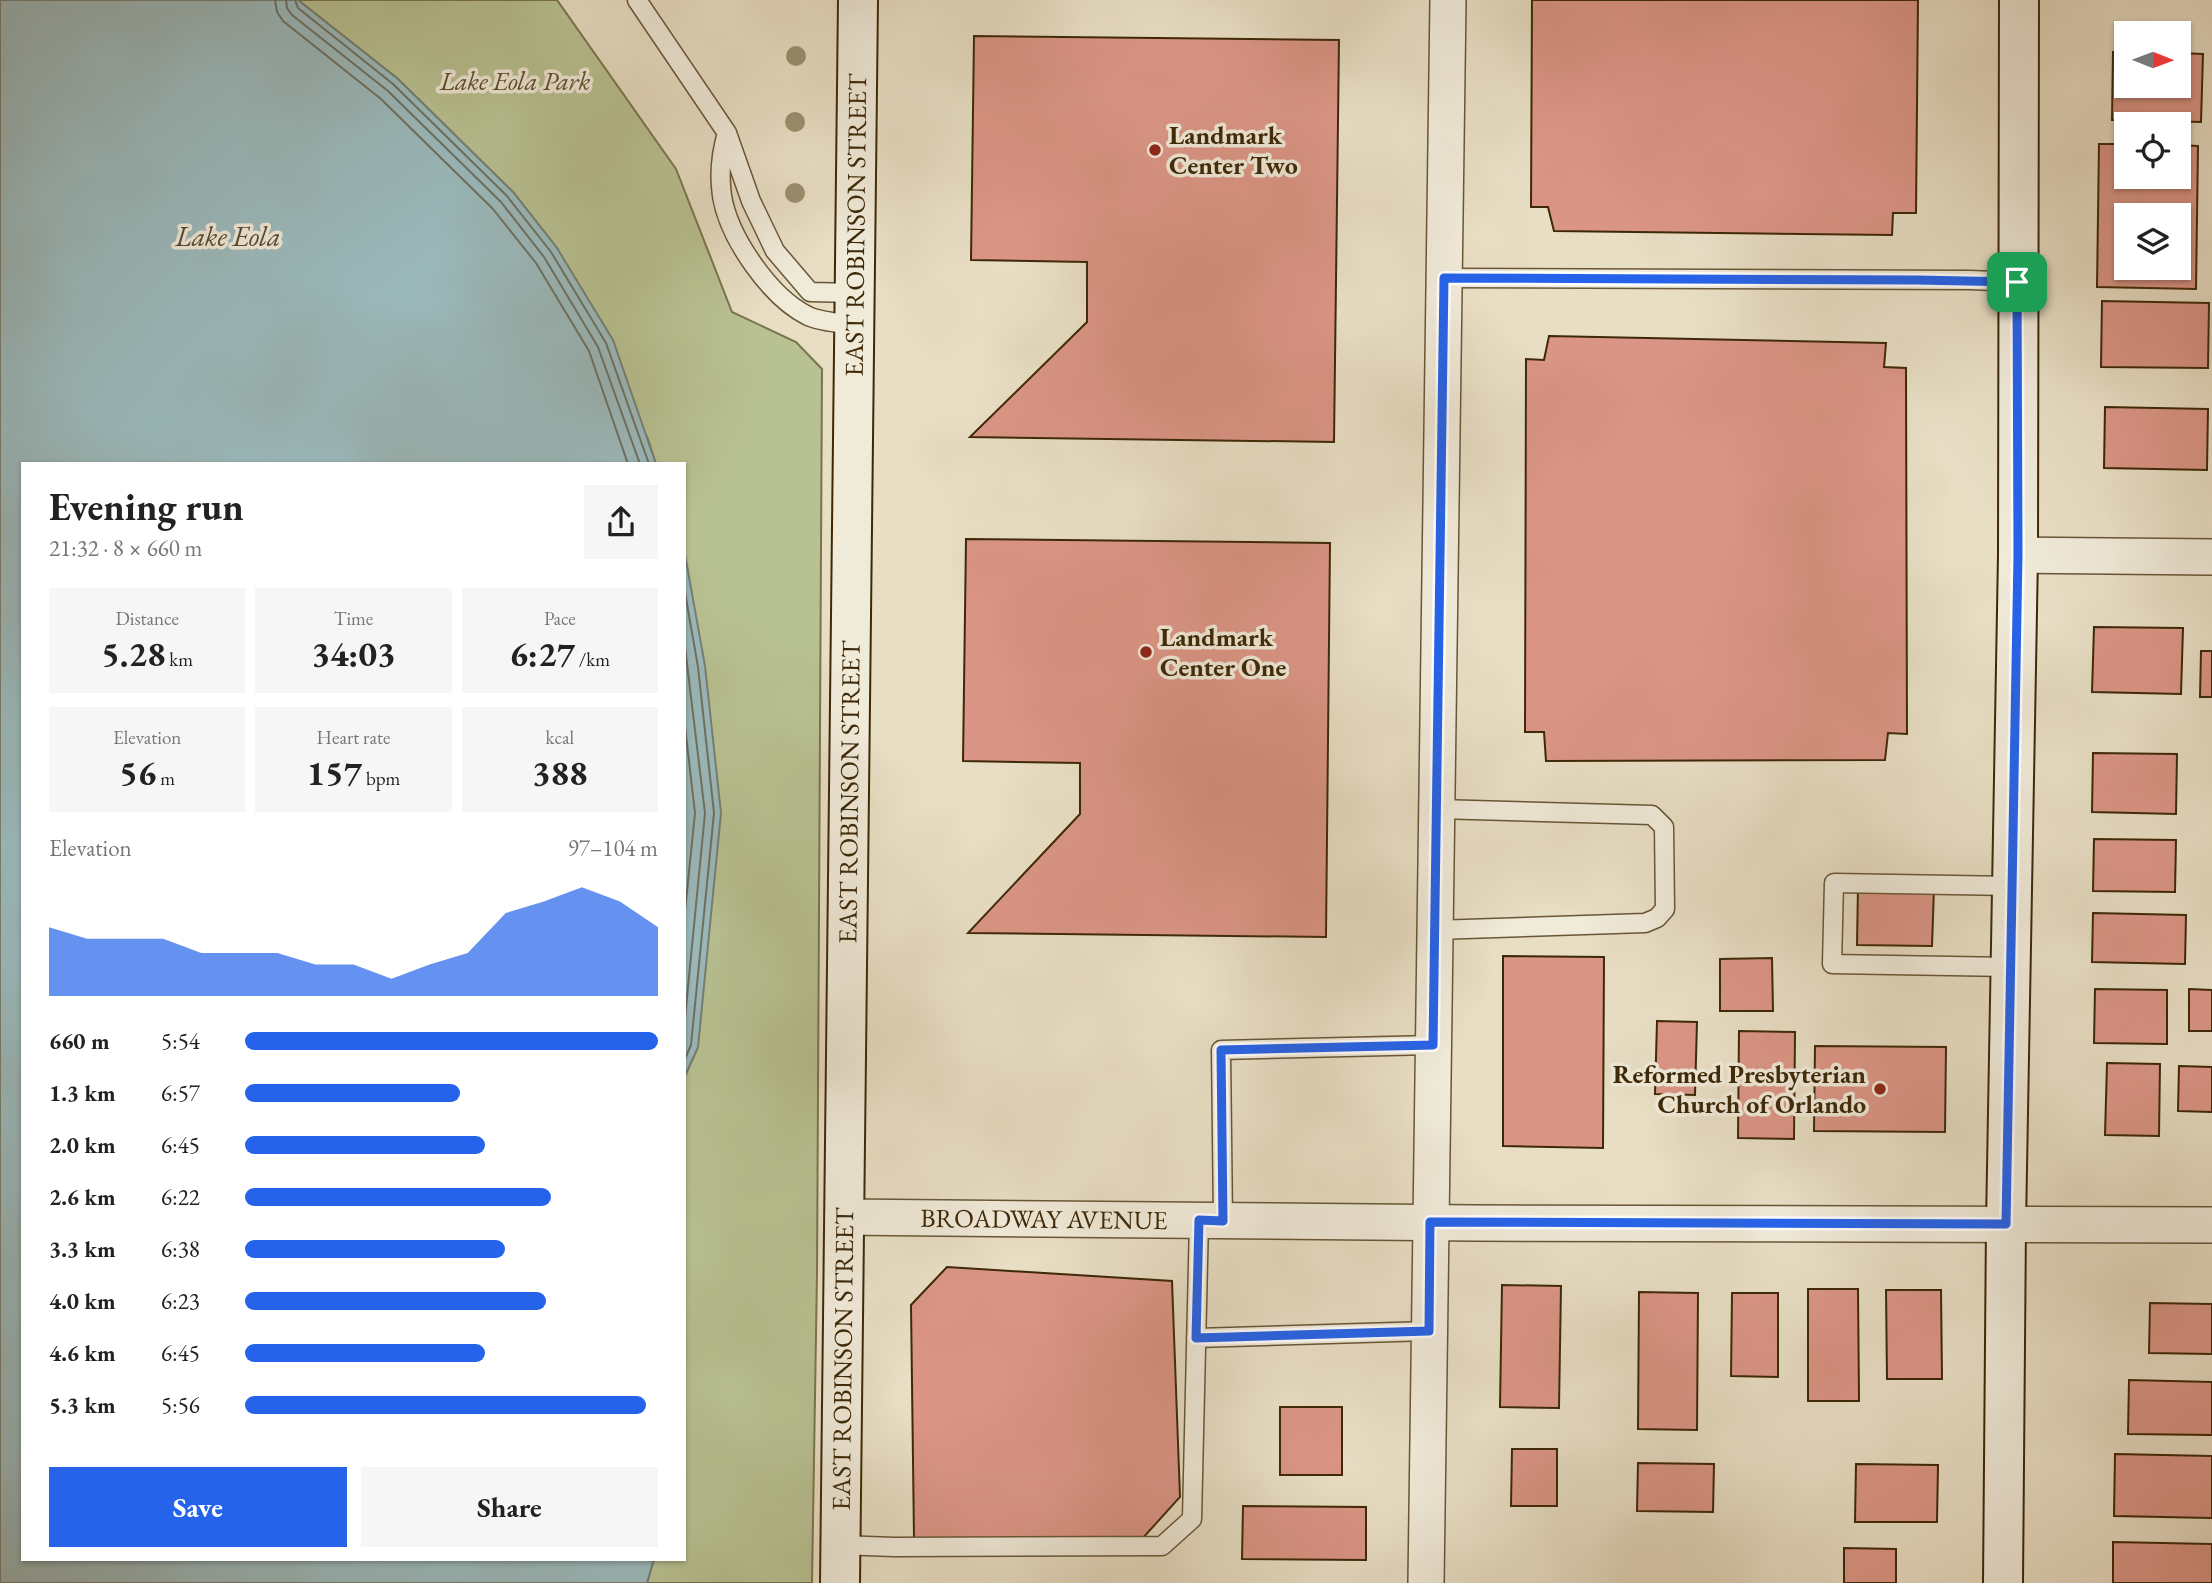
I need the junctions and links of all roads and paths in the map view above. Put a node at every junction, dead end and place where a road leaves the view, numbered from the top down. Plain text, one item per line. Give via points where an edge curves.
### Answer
1 (637, 0) edge
2 (858, 0) edge
3 (1448, 0) edge
4 (2019, 0) edge
5 (727, 133) junction
6 (1444, 278) junction
7 (2017, 282) junction
8 (855, 309) junction
9 (2018, 555) junction
10 (2212, 557) edge
11 (1437, 809) junction
12 (2012, 886) junction
13 (1435, 930) junction
14 (2010, 968) junction
15 (1433, 1045) junction
16 (843, 1217) junction
17 (1211, 1220) junction
18 (1430, 1222) junction
19 (2006, 1224) junction
20 (2212, 1225) edge
21 (1429, 1331) junction
22 (1196, 1338) junction
23 (840, 1545) junction
24 (840, 1583) edge
25 (1426, 1583) edge
26 (2003, 1583) edge

1 - 5 lane
2 - 8 street, EAST ROBINSON STREET
3 - 6 street
4 - 7 street
5 - 8 lane via 775,251 810,292
5 - 8 lane via 721,151 723,197 750,261 779,296 810,317
6 - 7 lane
6 - 11 street
7 - 9 street
8 - 16 street, EAST ROBINSON STREET
9 - 10 street
9 - 12 street
11 - 13 street
11 - 13 lane via 1652,815 1664,827 1665,909 1645,923
12 - 14 street
12 - 14 lane via 1834,883 1833,897 1832,964
13 - 15 street
14 - 19 street
15 - 17 lane via 1221,1050 1222,1109
15 - 18 street
16 - 17 street, BROADWAY AVENUE
16 - 23 street, EAST ROBINSON STREET
17 - 18 street, BROADWAY AVENUE
17 - 22 lane
18 - 19 street, BROADWAY AVENUE
18 - 21 street
19 - 20 street, BROADWAY AVENUE
19 - 26 street
21 - 22 lane
21 - 25 street
22 - 23 lane via 1192,1519 1162,1546
23 - 24 street, EAST ROBINSON STREET

